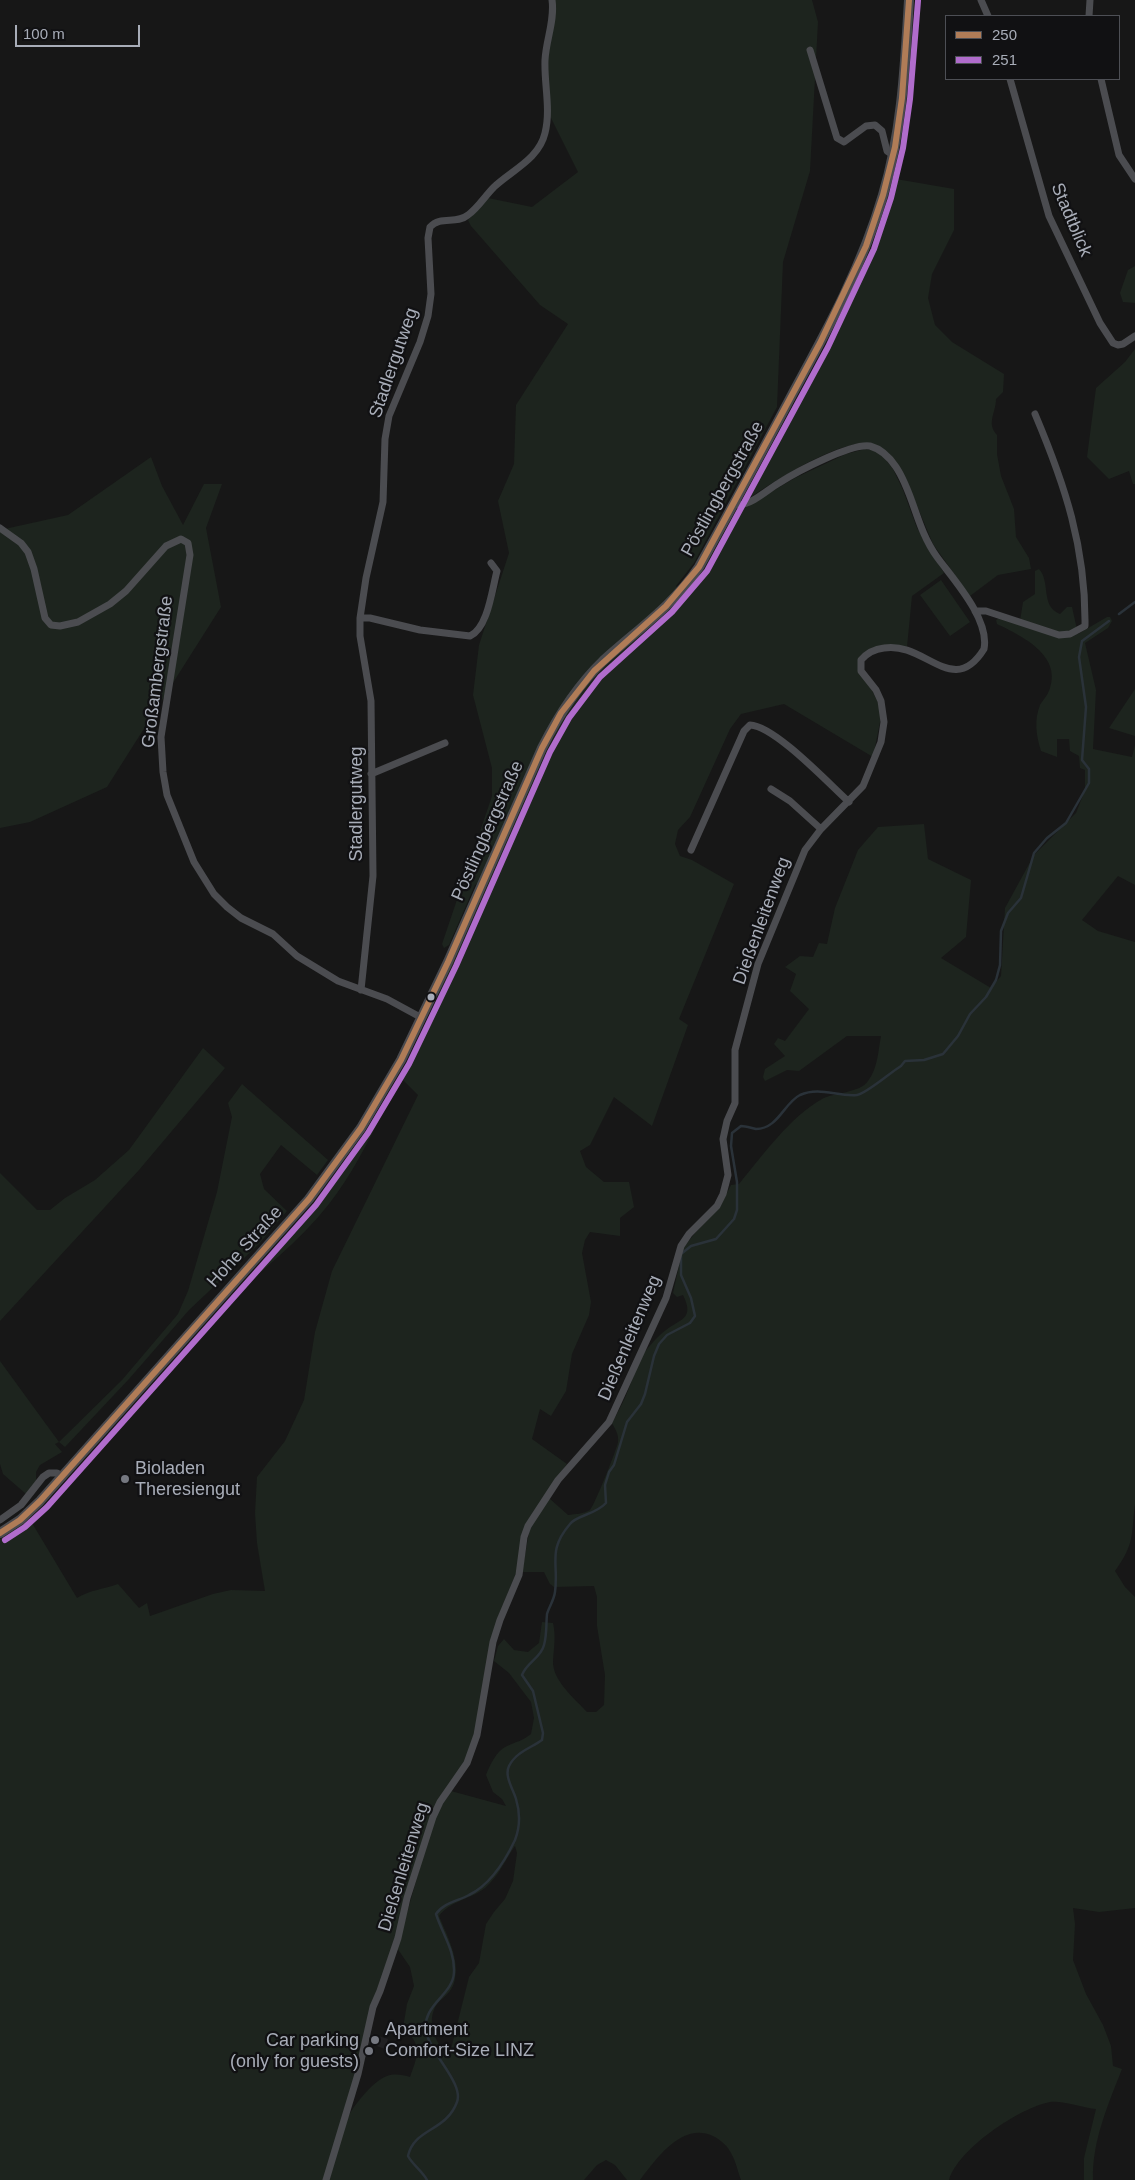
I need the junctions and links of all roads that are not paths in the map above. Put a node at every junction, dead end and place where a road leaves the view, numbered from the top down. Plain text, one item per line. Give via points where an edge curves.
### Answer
1 (552, 0) edge
2 (909, 0) edge
3 (981, 0) edge
4 (1090, 0) edge
5 (988, 15) edge
6 (1089, 15) edge
7 (810, 50) dead end
8 (1010, 80) edge
9 (1101, 80) edge
10 (893, 155) junction
11 (1135, 179) edge
12 (1135, 336) edge
13 (1035, 414) dead end
14 (735, 502) junction
15 (0, 528) edge
16 (491, 564) dead end
17 (975, 611) junction
18 (360, 618) junction
19 (445, 743) dead end
20 (371, 774) junction
21 (771, 789) dead end
22 (849, 802) junction
23 (821, 829) junction
24 (691, 850) dead end
25 (361, 990) junction
26 (422, 1018) junction
27 (62, 1477) junction
28 (0, 1520) edge
29 (0, 1533) edge
30 (326, 2180) edge

1 - 18 street, Stadlergutweg via 545,70 548,114 543,140 529,159 467,216 458,220 441,220 430,227 431,294 428,316 388,416 383,502
2 - 10 main road, Pöstlingbergstraße via 904,83
3 - 5 street
4 - 6 street
7 - 10 street via 836,138 844,142 866,126 874,125 882,131 887,151
8 - 12 street, Stadtblick via 1049,216 1100,323 1113,344 1123,344
9 - 11 street via 1119,155
10 - 14 main road, Pöstlingbergstraße via 871,233 850,286
13 - 17 street via 1059,470 1076,536 1083,572 1085,626 1060,635
14 - 17 street, Dießenleitenweg via 739,505 749,502 793,475 844,451 864,446 878,449 896,467 924,535
14 - 26 main road, Pöstlingbergstraße via 683,591 592,672 561,713 542,748
15 - 25 street, Großambergstraße via 28,552 45,618 51,625 60,626 78,622 110,604 166,546 181,539 188,543 190,555 161,737 164,783 172,812 201,874 220,901 241,918 273,934 296,956 338,981
16 - 18 street via 497,570 489,603 479,630 470,636
17 - 22 street, Dießenleitenweg via 984,636 984,649 962,670 950,670 912,651 896,647 874,650 861,660 861,671 881,699 884,726 879,751 869,775
18 - 20 street, Stadlergutweg via 371,701
19 - 20 street
20 - 25 street, Stadlergutweg via 372,888
21 - 23 street
22 - 23 street, Dießenleitenweg
22 - 24 street via 786,744 750,725 744,731
23 - 30 street, Dießenleitenweg via 800,860 763,952 735,1050 735,1103 724,1136 728,1175 722,1198 681,1246 666,1298 610,1422 563,1474 528,1526 519,1574 494,1642 477,1735 467,1763 433,1816 398,1938 373,2007 358,2074
25 - 26 street, Großambergstraße via 387,999
26 - 27 main road, Hohe Straße via 384,1090 326,1177
27 - 28 street via 54,1472 43,1477 21,1505
27 - 29 main road, Hohe Straße via 20,1520

